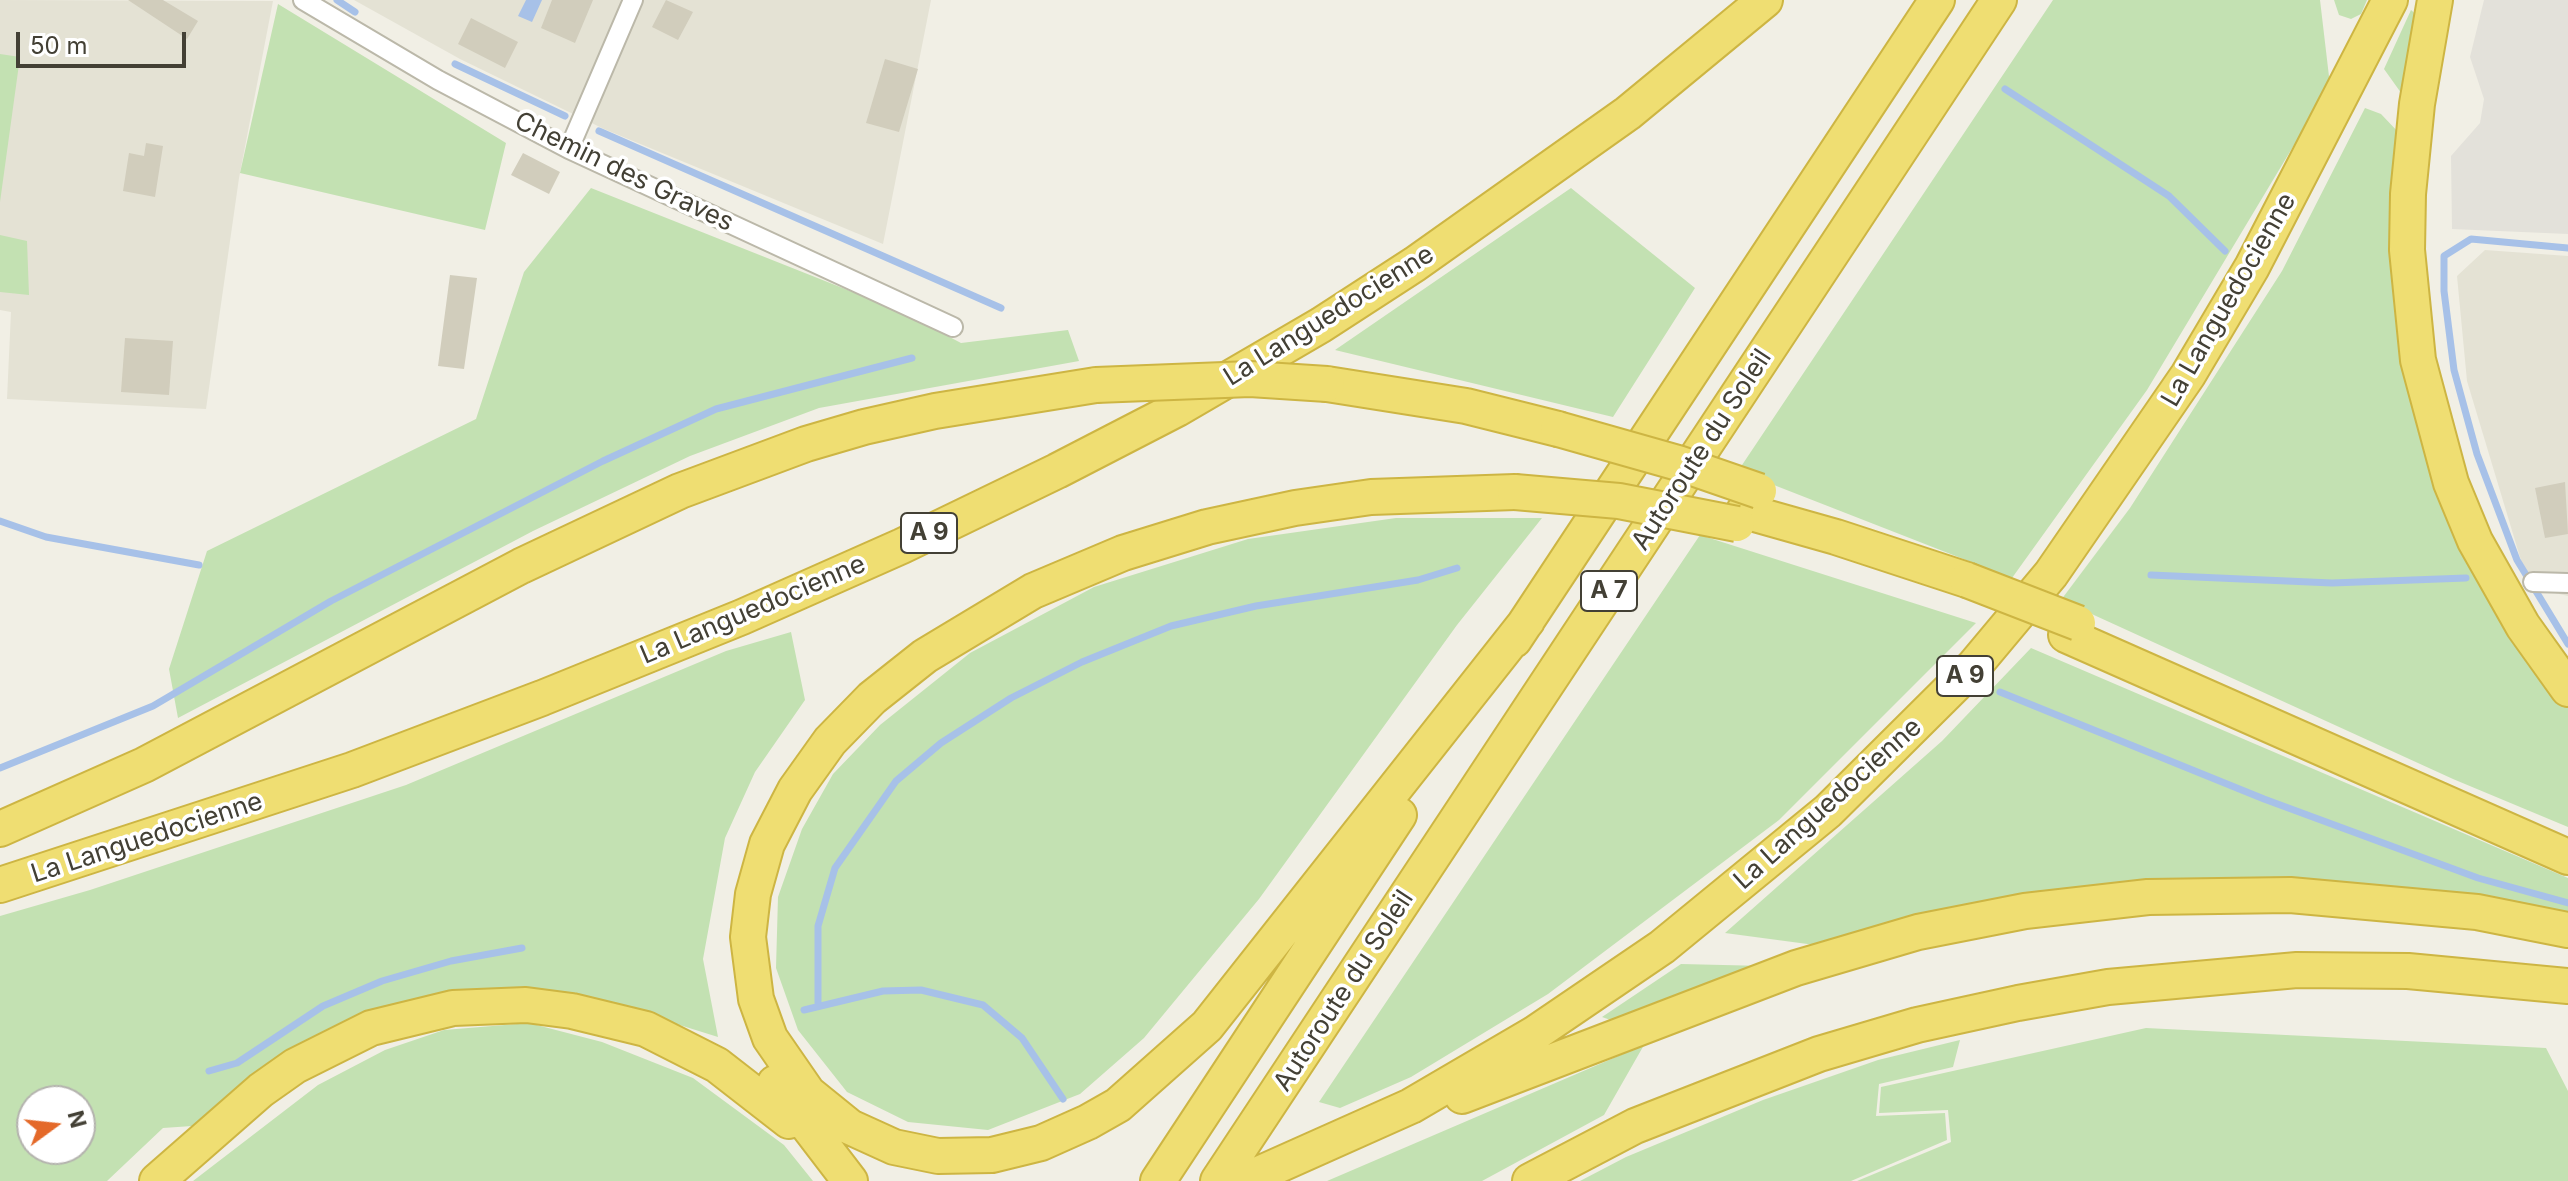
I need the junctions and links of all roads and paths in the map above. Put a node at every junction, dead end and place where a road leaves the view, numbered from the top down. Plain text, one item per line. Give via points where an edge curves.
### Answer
1 (303, 0) edge
2 (633, 0) edge
3 (1765, 0) edge
4 (1937, 0) edge
5 (1999, 0) edge
6 (2390, 0) edge
7 (2435, 0) edge
8 (569, 149) junction
9 (953, 327) dead end
10 (1519, 485) junction
11 (1747, 509) junction
12 (2533, 582) dead end
13 (2568, 583) edge
14 (1527, 621) junction
15 (2072, 629) junction
16 (2568, 689) edge
17 (0, 829) edge
18 (2568, 840) edge
19 (2568, 857) edge
20 (0, 885) edge
21 (2568, 930) edge
22 (2568, 986) edge
23 (1323, 1147) junction
24 (827, 1152) junction
25 (157, 1181) edge
26 (850, 1181) edge
27 (1158, 1181) edge
28 (1218, 1181) edge
29 (1243, 1181) edge
30 (1530, 1181) edge

1 - 8 street, Chemin des Graves
2 - 8 street
3 - 20 highway, La Languedocienne / A 9 via 1628,113 1415,264 1177,409 1057,471 742,617 542,698 352,770
4 - 14 highway, Autoroute du Soleil / A 7
5 - 28 highway, Autoroute du Soleil / A 7
6 - 23 highway, La Languedocienne / A 9 via 2252,267 2188,375 2051,574 1974,666 1819,820 1662,947 1482,1065
7 - 16 highway via 2408,194 2407,250 2418,360 2446,468 2475,541 2523,626
8 - 9 street, Chemin des Graves
10 - 11 highway via 1645,490
10 - 14 highway via 1346,500 1207,527 1123,553 1033,591 925,656 872,698 830,741 795,790 767,844 748,937 756,999 770,1038 808,1093 850,1127 894,1147 938,1156 992,1155 1041,1143 1088,1122 1118,1105 1207,1026
10 - 24 highway via 1420,479 1326,488 1256,500 1142,531 981,603 925,638 851,697 806,745 768,801 737,881 730,933 738,1007 754,1048
11 - 15 highway, bridge via 1954,580
11 - 17 highway, bridge via 1678,463 1466,406 1327,384 1250,379 1096,385 935,411 806,444 680,491 521,566 144,765
12 - 13 street
14 - 27 highway, Autoroute du Soleil / A 7
15 - 18 highway
15 - 19 highway
21 - 23 highway via 2477,912 2290,895 2148,897 2011,913 1918,932 1796,968
22 - 30 highway via 2408,971 2297,970 2108,987 2018,1003 1917,1025 1778,1069 1635,1126
23 - 29 highway, La Languedocienne / A 9
24 - 25 highway via 728,1073 646,1029 572,1011 487,1006 413,1016 329,1046 261,1090
24 - 26 highway

